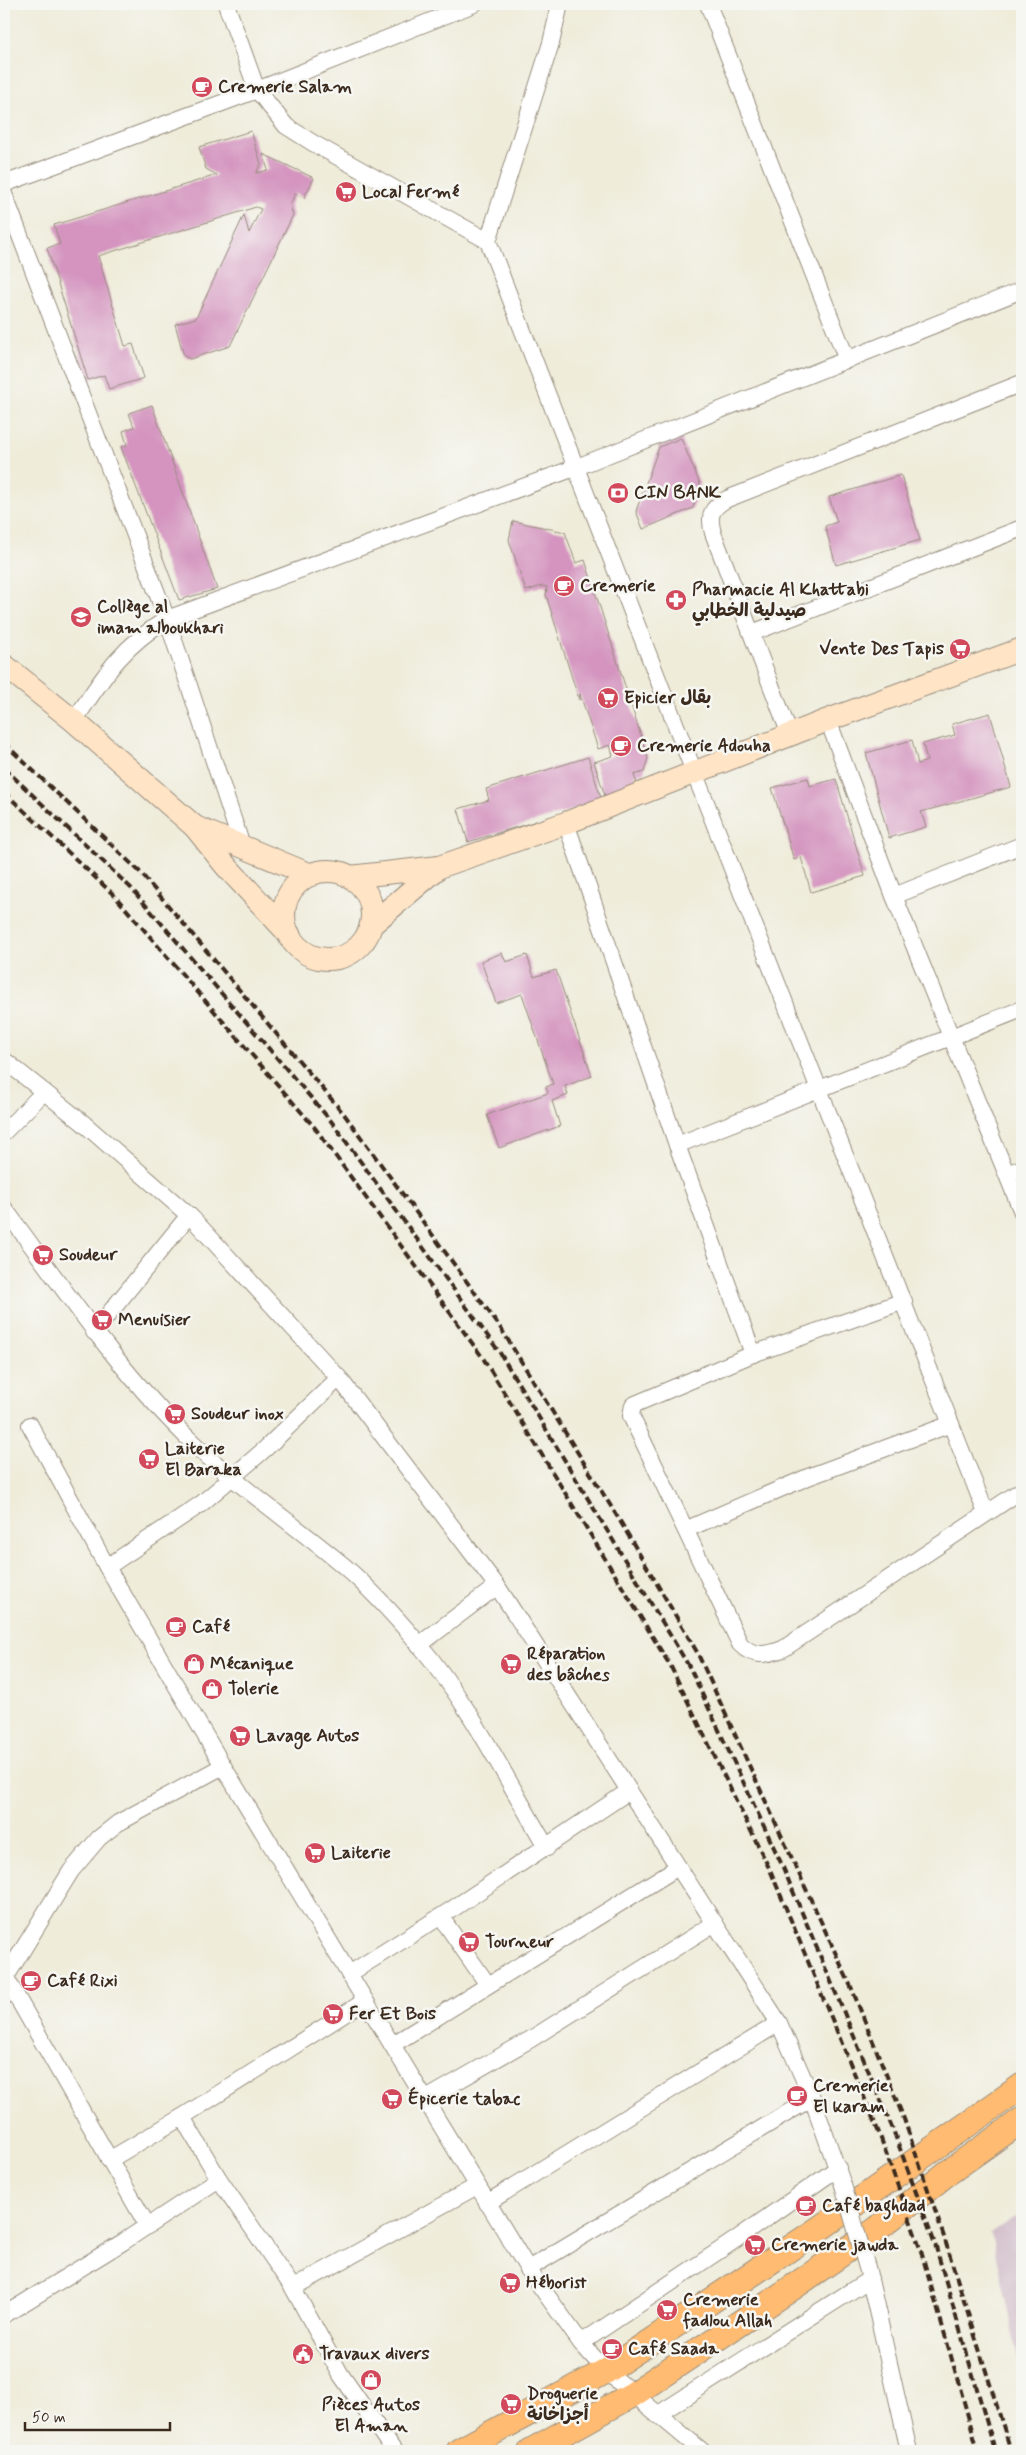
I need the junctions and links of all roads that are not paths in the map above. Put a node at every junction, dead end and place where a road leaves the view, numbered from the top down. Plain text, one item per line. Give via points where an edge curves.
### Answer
1 (226, 4) edge
2 (474, 4) edge
3 (560, 4) edge
4 (708, 4) edge
5 (257, 90) junction
6 (4, 184) edge
7 (4, 194) edge
8 (488, 241) junction
9 (1022, 290) edge
10 (847, 360) junction
11 (1022, 383) edge
12 (577, 467) junction
13 (1022, 528) edge
14 (167, 619) junction
15 (752, 633) junction
16 (1022, 649) edge
17 (4, 665) edge
18 (74, 720) junction
19 (828, 720) junction
20 (790, 735) junction
21 (694, 772) junction
22 (566, 823) junction
23 (195, 827) junction
24 (1022, 845) edge
25 (242, 846) junction
26 (439, 867) junction
27 (311, 875) junction
28 (350, 877) junction
29 (894, 896) junction
30 (371, 925) junction
31 (289, 934) junction
32 (1022, 1009) edge
33 (951, 1036) junction
34 (4, 1060) edge
35 (819, 1087) junction
36 (44, 1092) junction
37 (4, 1132) edge
38 (677, 1145) junction
39 (1015, 1171) edge
40 (4, 1208) edge
41 (1022, 1212) edge
42 (189, 1215) junction
43 (904, 1301) junction
44 (94, 1332) junction
45 (753, 1354) junction
46 (339, 1378) junction
47 (951, 1424) junction
48 (30, 1425) dead end
49 (232, 1478) junction
50 (1022, 1490) edge
51 (986, 1513) junction
52 (687, 1529) junction
53 (107, 1567) junction
54 (497, 1586) junction
55 (419, 1645) junction
56 (223, 1766) junction
57 (629, 1791) junction
58 (546, 1848) junction
59 (678, 1866) junction
60 (441, 1916) junction
61 (715, 1923) junction
62 (349, 1974) junction
63 (5, 1979) edge
64 (488, 1985) junction
65 (365, 2001) junction
66 (779, 2023) junction
67 (392, 2045) junction
68 (1022, 2086) edge
69 (812, 2098) junction
70 (426, 2099) junction
71 (182, 2117) junction
72 (1022, 2120) edge
73 (109, 2160) junction
74 (838, 2168) junction
75 (220, 2179) junction
76 (477, 2186) junction
77 (487, 2203) junction
78 (147, 2225) junction
79 (528, 2269) junction
80 (869, 2275) junction
81 (293, 2288) junction
82 (4, 2315) edge
83 (581, 2343) junction
84 (606, 2371) junction
85 (632, 2395) junction
86 (657, 2415) junction
87 (394, 2451) edge
88 (459, 2451) edge
89 (531, 2451) edge
90 (702, 2451) edge
91 (909, 2451) edge

1 - 5 street
2 - 5 street
3 - 8 street via 551,43
4 - 10 street
5 - 6 street
5 - 8 street via 286,126
7 - 14 street
8 - 12 street
9 - 10 street
10 - 12 street
11 - 15 street via 727,499 713,508 710,523
12 - 14 street
12 - 21 street
13 - 15 street
14 - 18 street via 123,652
14 - 25 street
15 - 20 street
16 - 19 street
17 - 18 street
18 - 23 street
19 - 20 street
19 - 29 street
20 - 21 street
21 - 22 street
21 - 35 street
22 - 26 street
22 - 38 street
23 - 25 street
23 - 31 street via 225,866
24 - 29 street
25 - 27 street
26 - 28 street
26 - 30 street
27 - 28 street via 328,871
27 - 31 street via 289,896 285,915
28 - 30 street via 363,888 368,898
29 - 33 street
30 - 31 street via 359,946 333,958 310,954
32 - 33 street
33 - 35 street
33 - 39 street
34 - 36 street
35 - 38 street
35 - 43 street
36 - 37 street
36 - 42 street
38 - 45 street
39 - 41 street
40 - 44 street
42 - 44 street
42 - 46 street
43 - 45 street
43 - 47 street
44 - 49 street via 148,1398
45 - 52 street via 637,1401 632,1408 631,1416
46 - 49 street
46 - 54 street
47 - 51 street
47 - 52 street via 808,1477
48 - 53 street
49 - 53 street via 177,1522
49 - 55 street via 345,1567 384,1604
50 - 51 street
51 - 52 street via 783,1649 758,1655 748,1652 740,1644
53 - 56 street
54 - 55 street
54 - 57 street
55 - 58 street via 469,1714
56 - 62 street
56 - 63 street via 118,1823 99,1838 71,1871
57 - 58 street
57 - 59 street
58 - 60 street
59 - 61 street
59 - 64 street
60 - 62 street
60 - 64 street
61 - 66 street
61 - 70 street via 531,2038
62 - 65 street
63 - 73 street
64 - 67 street
65 - 67 street
65 - 71 street
66 - 69 street
66 - 77 street
67 - 70 street
68 - 84 main road via 816,2231
69 - 74 street
69 - 79 street
70 - 76 street
71 - 73 street
71 - 75 street
72 - 85 main road via 946,2174 876,2230
73 - 78 street
74 - 80 street, bridge
74 - 83 street
75 - 78 street
75 - 81 street
76 - 77 street
76 - 81 street
77 - 79 street
78 - 82 street
79 - 83 street
80 - 86 street
80 - 91 street
81 - 87 street via 341,2375
83 - 84 street
84 - 85 street
84 - 88 main road
85 - 86 street
85 - 89 main road
86 - 90 street

